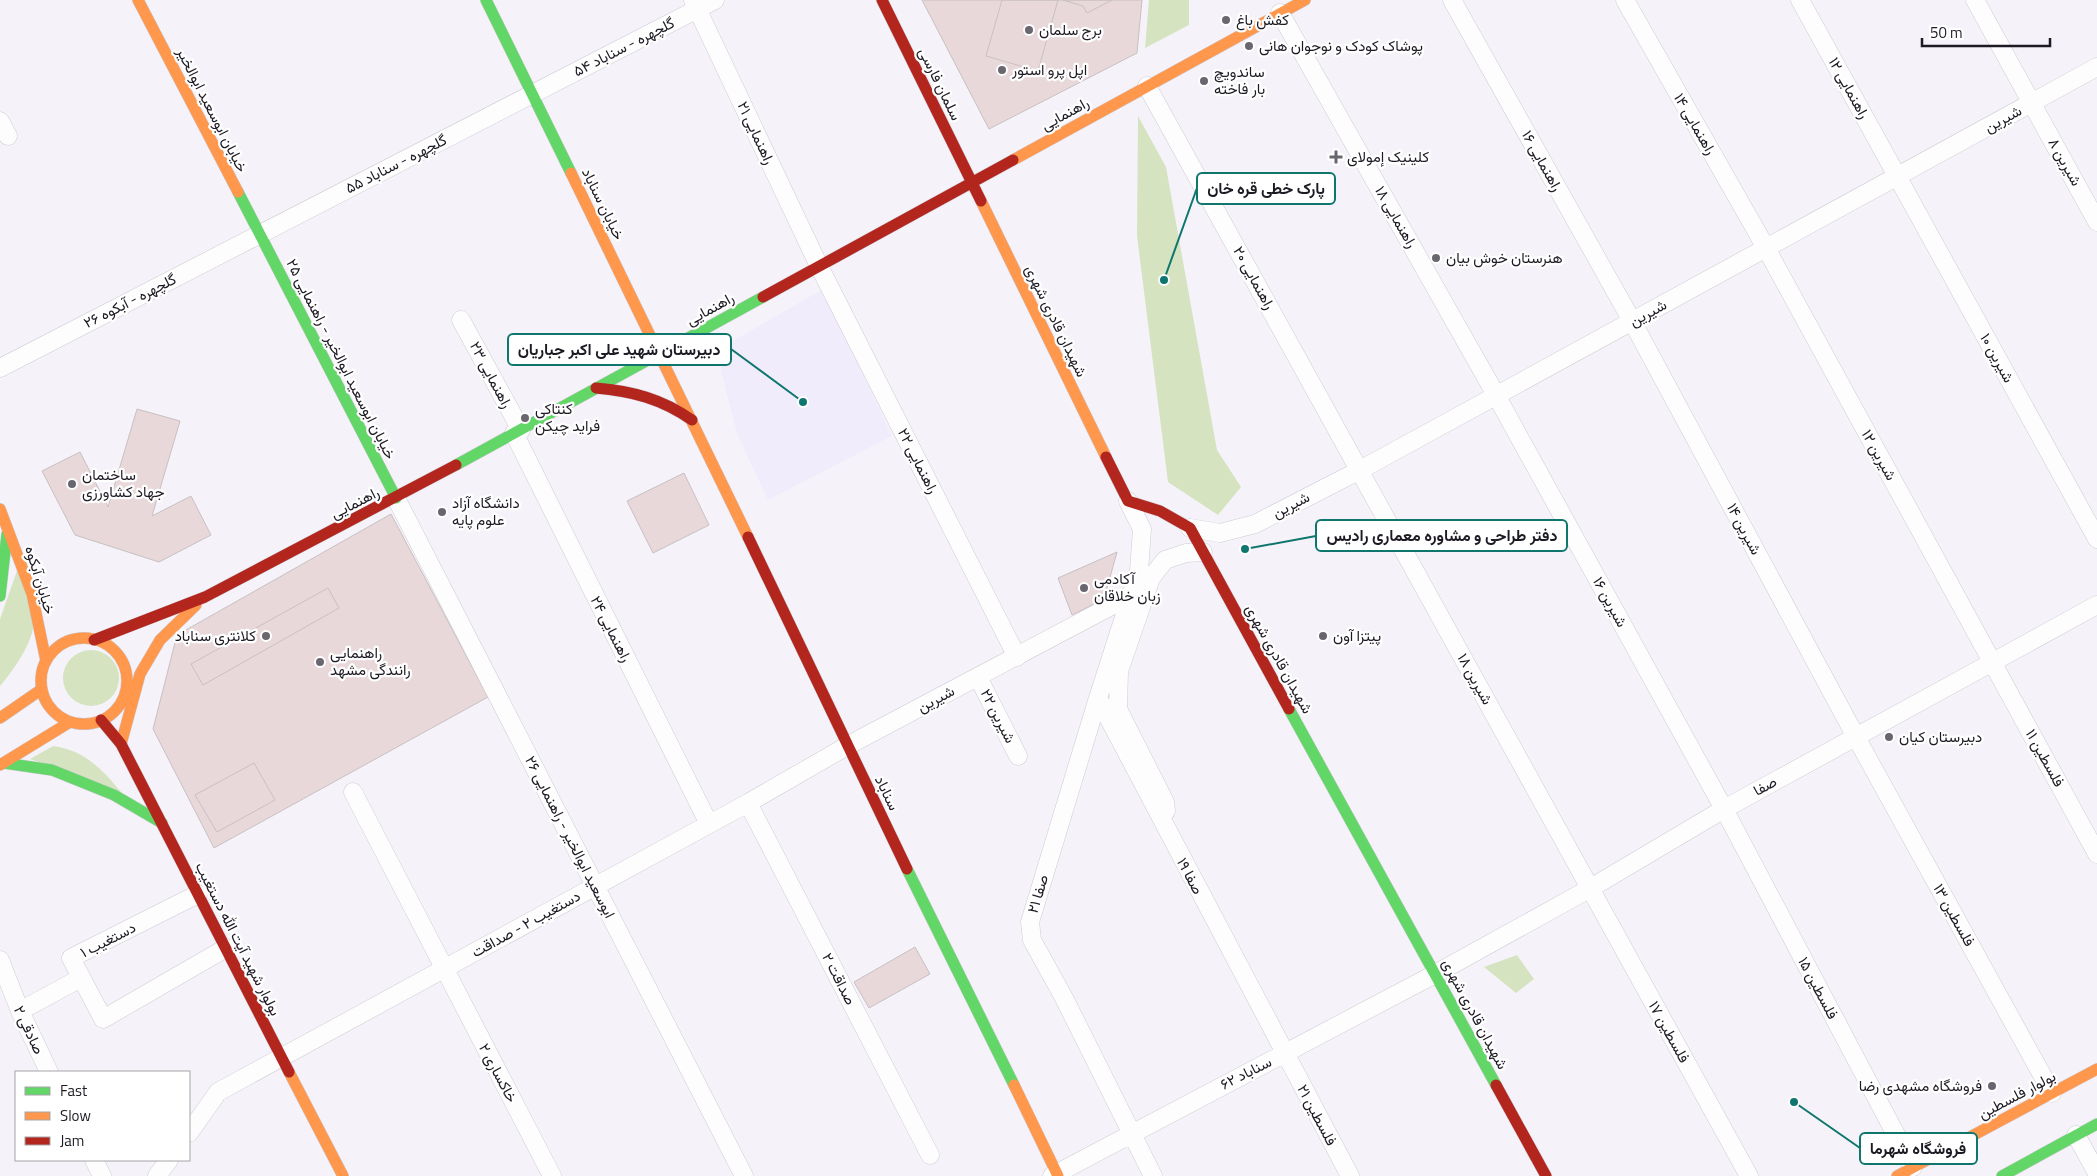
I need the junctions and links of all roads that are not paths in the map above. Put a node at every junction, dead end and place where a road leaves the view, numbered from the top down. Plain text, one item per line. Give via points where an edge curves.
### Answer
1 (138, 0) edge
2 (486, 0) edge
3 (715, 0) edge
4 (882, 0) edge
5 (1304, 0) edge
6 (1452, 0) edge
7 (1625, 0) edge
8 (1800, 0) edge
9 (1975, 0) edge
10 (695, 4) edge
11 (1280, 13) junction
12 (2097, 67) edge
13 (1148, 86) junction
14 (532, 94) junction
15 (2032, 103) junction
16 (1898, 176) junction
17 (972, 182) junction
18 (2097, 222) edge
19 (259, 234) junction
20 (1766, 248) junction
21 (819, 266) junction
22 (461, 320) dead end
23 (1632, 321) junction
24 (660, 353) junction
25 (0, 368) edge
26 (596, 388) junction
27 (1496, 395) junction
28 (693, 421) junction
29 (517, 432) junction
30 (1360, 470) junction
31 (396, 498) junction
32 (1128, 500) junction
33 (0, 509) edge
34 (8, 527) junction
35 (1190, 528) junction
36 (2097, 539) edge
37 (1203, 552) junction
38 (0, 596) edge
39 (1130, 596) junction
40 (205, 597) junction
41 (2097, 605) edge
42 (94, 640) junction
43 (1017, 657) junction
44 (46, 661) junction
45 (1992, 662) junction
46 (978, 677) junction
47 (42, 689) junction
48 (1098, 698) junction
49 (0, 718) edge
50 (101, 720) junction
51 (70, 722) junction
52 (1856, 737) junction
53 (121, 744) junction
54 (847, 746) junction
55 (1018, 756) dead end
56 (2, 764) edge
57 (353, 792) dead end
58 (748, 803) junction
59 (1724, 809) junction
60 (162, 823) junction
61 (709, 824) junction
62 (1168, 834) junction
63 (2097, 854) edge
64 (595, 886) junction
65 (1589, 889) junction
66 (198, 894) junction
67 (226, 948) junction
68 (0, 960) edge
69 (443, 970) junction
70 (1436, 973) junction
71 (80, 978) junction
72 (20, 1011) junction
73 (1284, 1054) junction
74 (282, 1057) junction
75 (2097, 1068) edge
76 (49, 1071) edge
77 (2052, 1093) junction
78 (2097, 1124) edge
79 (190, 1132) edge
80 (1130, 1133) junction
81 (2076, 1135) junction
82 (930, 1155) dead end
83 (94, 1161) edge
84 (168, 1161) edge
85 (1913, 1167) junction
86 (2097, 1173) edge
87 (1056, 1175) edge
88 (102, 1176) edge
89 (157, 1176) edge
90 (343, 1176) edge
91 (552, 1176) edge
92 (744, 1176) edge
93 (1153, 1176) edge
94 (1350, 1176) edge
95 (1546, 1176) edge
96 (1750, 1176) edge
97 (1897, 1176) edge
98 (2002, 1176) edge

1 - 19 main road, خیابان ابوسعید ابوالخیر
2 - 14 main road, خیابان سناباد
3 - 10 street, گلچهره - سناباد ۵۴
4 - 17 main road, سلمان فارسی
5 - 11 main road, راهنمایی
6 - 23 street, راهنمایی ۱۶
7 - 20 street, راهنمایی ۱۴
8 - 16 street, راهنمایی ۱۲
9 - 15 street, شیرین ۸
10 - 14 street, گلچهره - سناباد ۵۴
10 - 21 street, راهنمایی ۲۱
11 - 13 main road, راهنمایی
11 - 27 street, راهنمایی ۱۸
12 - 15 street, شیرین
13 - 17 main road, راهنمایی
13 - 30 street, راهنمایی ۲۰
14 - 19 street, گلچهره - سناباد ۵۵
14 - 24 main road, خیابان سناباد
15 - 16 street, شیرین
15 - 18 street, شیرین ۸
16 - 20 street, شیرین
16 - 36 street, شیرین ۱۰
17 - 21 main road, راهنمایی
17 - 32 main road, شهیدان قادری شهری
19 - 25 street, گلچهره - آبکوه ۲۶
19 - 31 main road, خیابان ابوسعید ابوالخیر - راهنمایی ۲۵
20 - 23 street, شیرین
20 - 45 street, شیرین ۱۲
21 - 24 main road, راهنمایی
21 - 43 street, راهنمایی ۲۲
22 - 29 street, راهنمایی ۲۳
23 - 27 street, شیرین
23 - 52 street, شیرین ۱۴
24 - 26 main road, راهنمایی
24 - 28 main road, خیابان سناباد
26 - 28 main road via 648,395
26 - 29 main road, راهنمایی
27 - 30 street, شیرین
27 - 59 street, شیرین ۱۶
28 - 54 main road, سناباد
29 - 31 main road, راهنمایی
29 - 61 street, راهنمایی ۲۴
30 - 35 street, شیرین via 1255,524 1220,533
30 - 65 street, شیرین ۱۸
31 - 40 main road, راهنمایی
31 - 64 street, ابوسعید ابوالخیر - راهنمایی ۲۶
32 - 35 main road, شهیدان قادری شهری via 1166,512
32 - 39 street, صفا ۲۱ via 1142,529 1139,571
33 - 34 main road, خیابان آبکوه
34 - 38 main road
34 - 44 main road, خیابان آبکوه via 32,594
35 - 37 main road, شهیدان قادری شهری
37 - 62 street via 1164,560 1151,578 1119,671 1118,709 1165,802
37 - 70 main road, شهیدان قادری شهری
39 - 43 street, شیرین
39 - 48 street, صفا ۲۱
40 - 42 main road, راهنمایی
40 - 53 main road via 160,640 140,674
41 - 45 street, صفا
42 - 44 main road via 66,641 54,649
42 - 50 main road via 116,654 126,678 121,703
43 - 46 street, شیرین
44 - 47 main road via 41,675
45 - 52 street, صفا
45 - 63 street, فلسطین ۱۱
46 - 54 street, شیرین
46 - 55 street, شیرین ۲۲
47 - 49 main road
47 - 51 main road via 51,709
48 - 62 street, صفا ۱۹
48 - 80 street, صفا ۲۱ via 1030,922 1032,940
50 - 51 main road via 81,724
50 - 53 main road, بولوار شهید آیت الله دستغیب
51 - 56 main road
52 - 59 street, صفا
52 - 77 street, فلسطین ۱۳
53 - 60 main road, بولوار شهید آیت الله دستغیب
54 - 58 street, دستغیب ۲ - صداقت
54 - 87 main road, سناباد
56 - 60 main road via 52,770 114,795
57 - 69 street, خاکساری ۲
58 - 61 street, دستغیب ۲ - صداقت
58 - 82 street, صداقت ۲
59 - 65 street, صفا
59 - 85 street, فلسطین ۱۵
60 - 66 main road, بولوار شهید آیت الله دستغیب
61 - 64 street, دستغیب ۲ - صداقت
62 - 73 street, صفا ۱۹
64 - 69 street, دستغیب ۲ - صداقت
64 - 92 street, ابوسعید ابوالخیر - راهنمایی ۲۶
65 - 70 street, صفا
65 - 96 street, فلسطین ۱۷
66 - 67 main road, بولوار شهید آیت الله دستغیب
66 - 71 street, دستغیب ۱ via 71,958
67 - 71 street via 103,1020
67 - 74 main road, بولوار شهید آیت الله دستغیب
68 - 72 street, صادقی ۲
69 - 74 street, دستغیب ۲ - صداقت
69 - 91 street, خاکساری ۲
70 - 73 street, سناباد ۶۲
70 - 95 main road, شهیدان قادری شهری
71 - 72 street, دستغیب ۱
72 - 76 street, صادقی ۲
73 - 80 street, سناباد ۶۲
73 - 94 street, فلسطین ۲۱
74 - 79 street, دستغیب ۲ - صداقت via 218,1092
74 - 90 main road, بولوار شهید آیت الله دستغیب
75 - 77 main road, بولوار فلسطین
77 - 85 main road, بولوار فلسطین
78 - 81 main road
80 - 87 street, سناباد ۶۲
80 - 93 street, صفا ۲۱
81 - 86 street
81 - 98 main road
83 - 88 street
84 - 89 street
85 - 97 main road, بولوار فلسطین

